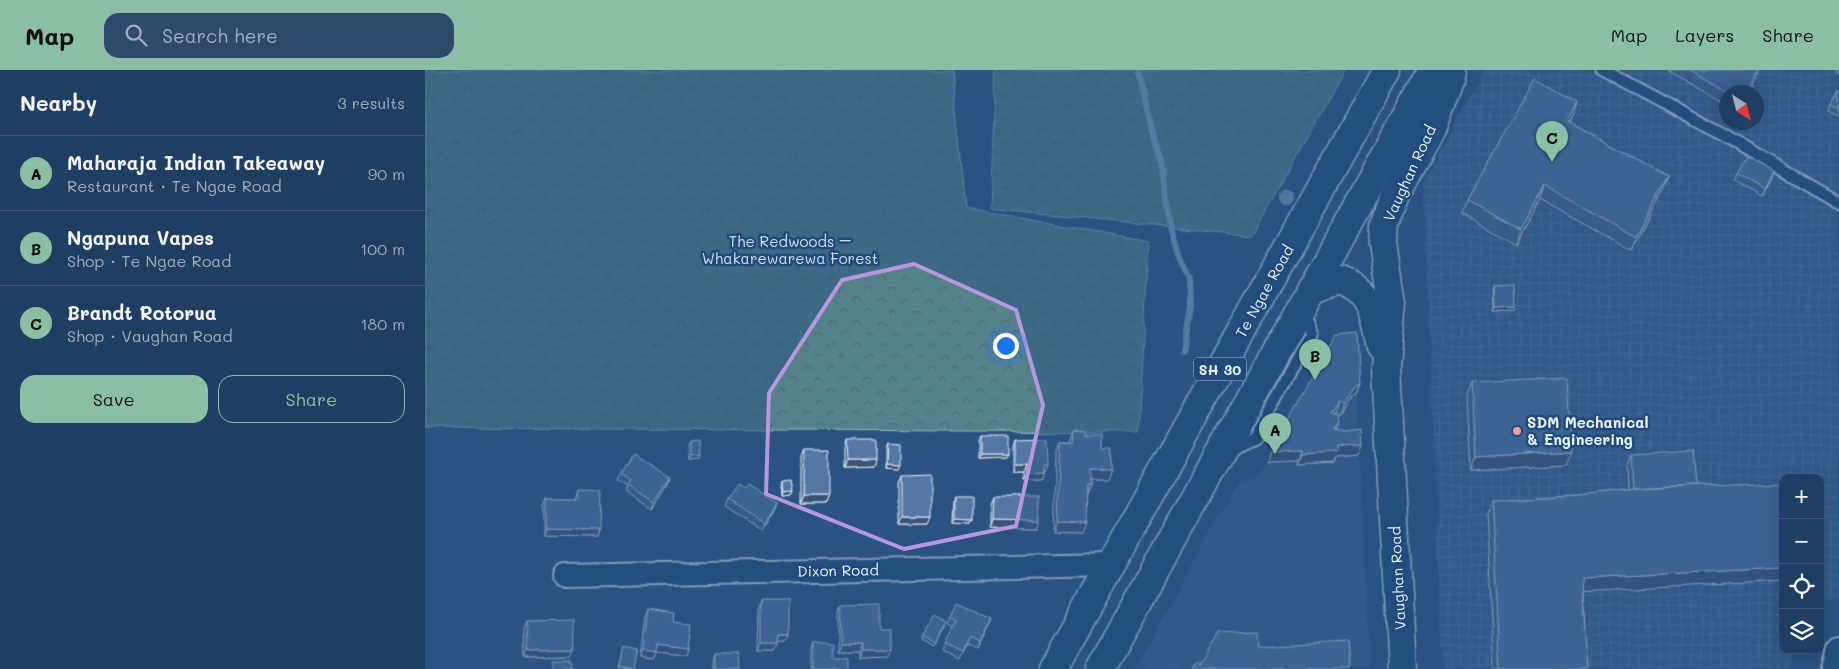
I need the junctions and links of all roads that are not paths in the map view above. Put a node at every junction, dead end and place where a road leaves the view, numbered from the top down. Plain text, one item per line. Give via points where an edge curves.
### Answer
1 (1387, 70) edge
2 (1433, 70) edge
3 (1451, 70) edge
4 (1602, 70) edge
5 (1839, 202) edge
6 (1305, 298) junction
7 (1386, 367) junction
8 (1110, 565) junction
9 (565, 576) dead end
10 (1839, 647) edge
11 (1053, 669) edge
12 (1100, 669) edge
13 (1402, 669) edge
14 (1834, 669) edge

1 - 8 main road, Te Ngae Road / SH 30
2 - 6 main road, SH 30
3 - 7 main road, Vaughan Road via 1431,129 1395,196 1384,225 1383,244 1392,302
4 - 5 lane
6 - 7 main road, Vaughan Road via 1341,281 1359,290 1371,308
6 - 12 main road, SH 30
7 - 13 main road, Vaughan Road
8 - 9 street, Dixon Road
8 - 11 main road, Te Ngae Road / SH 30
10 - 14 street

